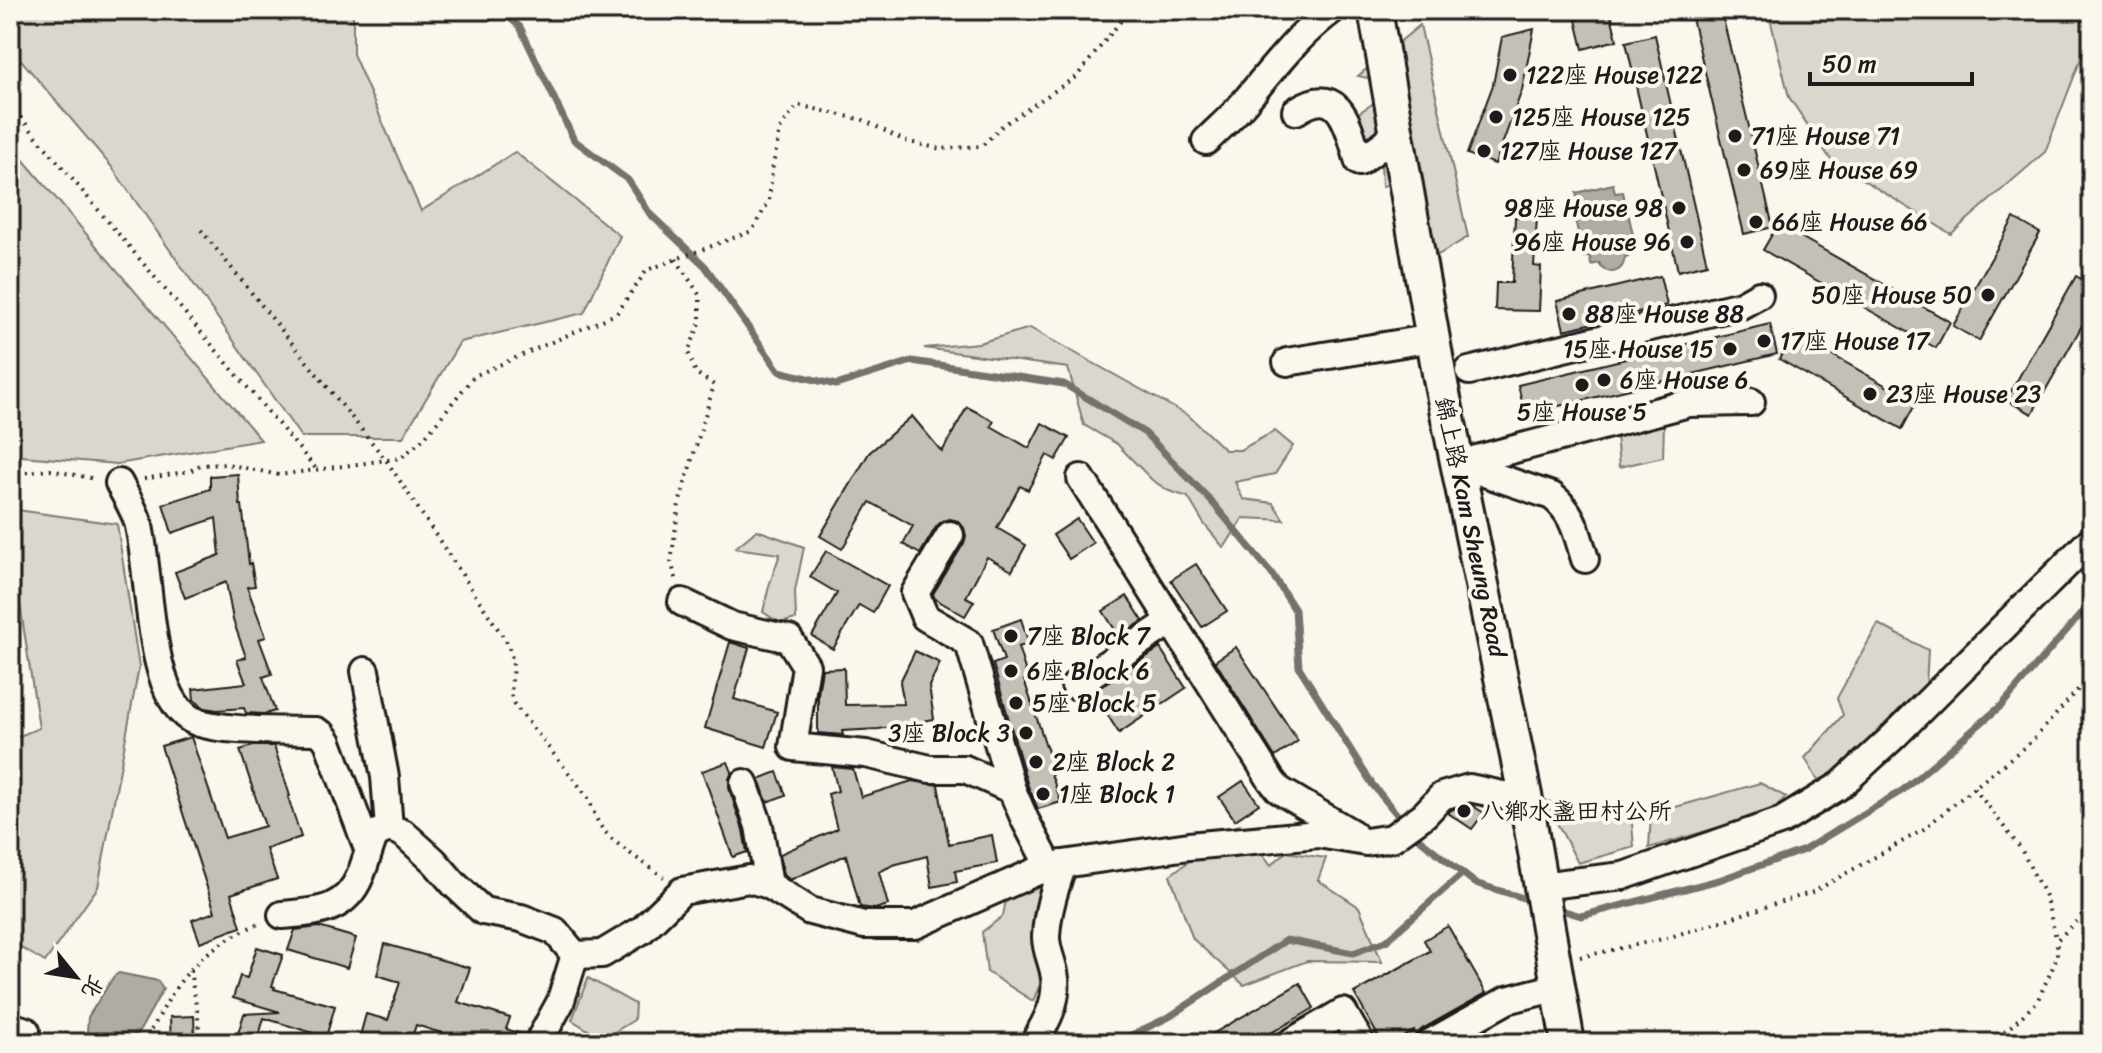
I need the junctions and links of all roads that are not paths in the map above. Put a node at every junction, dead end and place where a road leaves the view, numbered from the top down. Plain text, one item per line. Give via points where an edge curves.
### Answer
1 (1332, 10) edge
2 (1375, 10) edge
3 (1296, 111) dead end
4 (1397, 134) junction
5 (1206, 141) dead end
6 (1759, 295) dead end
7 (1433, 338) junction
8 (1287, 362) dead end
9 (1469, 371) dead end
10 (1751, 402) dead end
11 (1458, 464) junction
12 (1081, 478) dead end
13 (119, 483) road end
14 (950, 535) dead end
15 (2092, 539) edge
16 (1585, 559) dead end
17 (682, 602) road end
18 (1171, 621) junction
19 (365, 671) dead end
20 (1075, 685) dead end
21 (744, 783) dead end
22 (1012, 790) junction
23 (1526, 800) junction
24 (389, 828) junction
25 (1379, 840) junction
26 (368, 849) junction
27 (1056, 865) junction
28 (769, 885) junction
29 (1541, 889) junction
30 (282, 915) road end
31 (575, 955) junction
32 (1556, 975) junction
33 (538, 1043) edge
34 (1034, 1043) edge
35 (1290, 1043) edge
36 (1361, 1043) edge
37 (1430, 1043) edge
38 (1568, 1043) edge

1 - 5 street via 1291,46
2 - 4 main road, 錦上路 Kam Sheung Road
3 - 4 street via 1316,101 1338,108 1359,162
4 - 7 main road, 錦上路 Kam Sheung Road
6 - 9 street via 1741,305
7 - 8 street
7 - 11 main road, 錦上路 Kam Sheung Road
10 - 11 street via 1689,403
11 - 16 street via 1552,496 1571,516
11 - 23 main road, 錦上路 Kam Sheung Road
12 - 18 street
13 - 26 street via 137,520 160,670 170,696 189,718 211,727 323,735
14 - 22 street via 915,593 925,617 969,643
15 - 29 street via 1841,785 1782,821 1623,876
17 - 22 street via 732,626 789,639 806,666 793,747 866,754 930,769 965,769
18 - 20 street
18 - 25 street via 1279,790
19 - 24 street
21 - 28 street via 759,826
22 - 27 street
23 - 25 street via 1469,788 1442,796 1424,815
23 - 29 main road, 錦上路 Kam Sheung Road
24 - 26 street via 375,834
24 - 31 street via 403,833 483,911 555,931
25 - 27 street via 1318,834
26 - 30 street via 346,899 321,912
27 - 28 street via 915,925 864,925 810,911
27 - 34 street via 1046,928 1054,992 1047,1021
28 - 31 street via 749,879 682,891 642,930 602,954
29 - 32 main road, 錦上路 Kam Sheung Road
31 - 33 street via 560,1003
32 - 37 street
32 - 38 main road, 錦上路 Kam Sheung Road
35 - 36 street via 1343,1012

